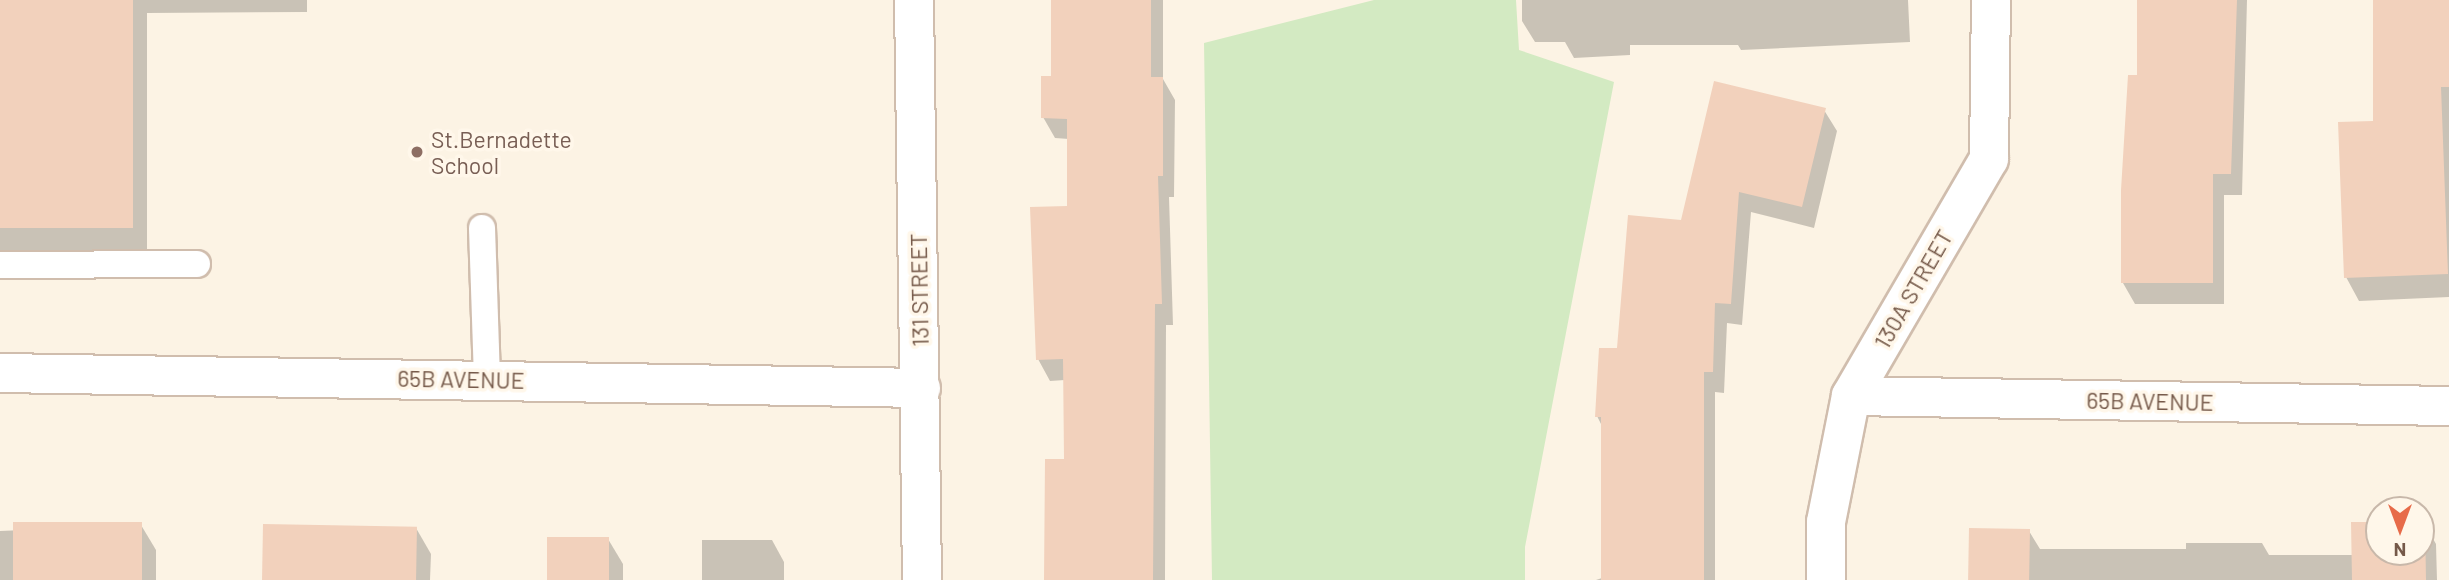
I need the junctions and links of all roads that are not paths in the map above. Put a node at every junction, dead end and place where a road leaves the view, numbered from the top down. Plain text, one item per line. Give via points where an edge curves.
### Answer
1 (914, 0) edge
2 (1991, 0) edge
3 (482, 229) dead end
4 (197, 264) dead end
5 (0, 265) edge
6 (0, 373) edge
7 (487, 379) junction
8 (921, 388) junction
9 (1851, 396) junction
10 (2449, 406) edge
11 (922, 580) edge
12 (1826, 580) edge

1 - 8 street, 131 STREET
2 - 9 street, 130A STREET via 1989,159
3 - 7 lane
4 - 5 lane
6 - 7 street, 65B AVENUE
7 - 8 street, 65B AVENUE
8 - 11 street, 131 STREET
9 - 10 street, 65B AVENUE
9 - 12 street, 130A STREET via 1826,522

